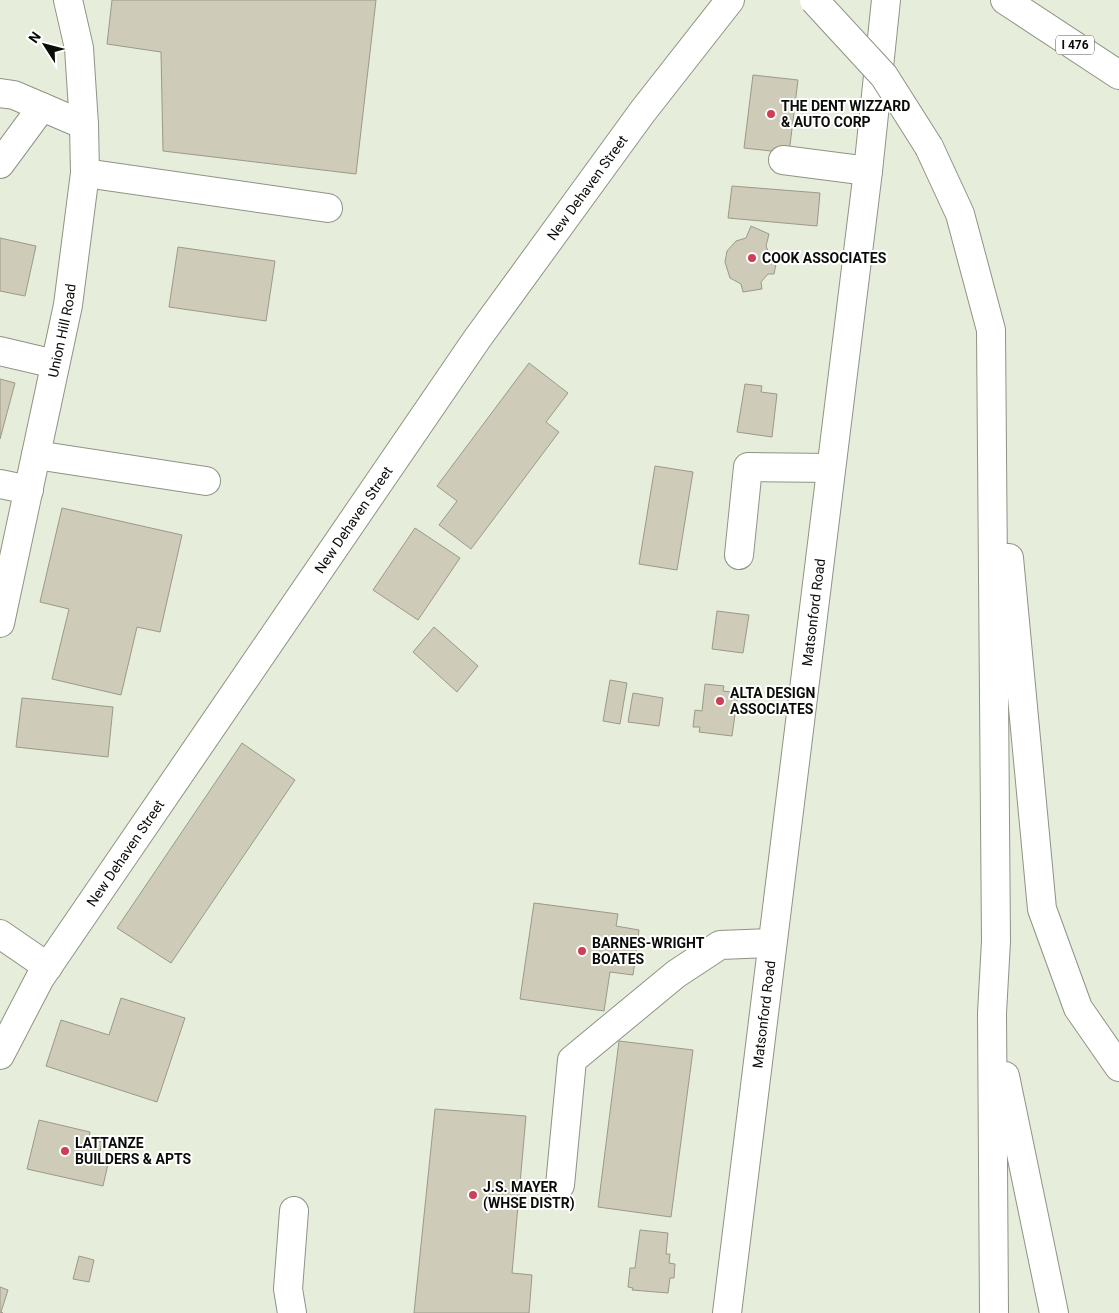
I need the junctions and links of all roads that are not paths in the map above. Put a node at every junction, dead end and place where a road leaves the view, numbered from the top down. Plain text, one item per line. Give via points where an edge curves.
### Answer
1 (68, 0) edge
2 (730, 0) edge
3 (814, 0) edge
4 (886, 0) edge
5 (1004, 0) edge
6 (1119, 75) edge
7 (0, 93) edge
8 (42, 106) junction
9 (84, 125) junction
10 (783, 160) dead end
11 (0, 164) edge
12 (868, 171) junction
13 (85, 173) junction
14 (328, 208) dead end
15 (0, 351) edge
16 (55, 364) junction
17 (992, 374) junction
18 (36, 455) junction
19 (830, 468) junction
20 (206, 481) dead end
21 (0, 484) edge
22 (29, 490) junction
23 (739, 555) dead end
24 (0, 623) edge
25 (0, 934) edge
26 (772, 943) junction
27 (48, 967) junction
28 (992, 1013) junction
29 (0, 1055) edge
30 (1119, 1067) edge
31 (560, 1185) dead end
32 (294, 1211) dead end
33 (292, 1313) edge
34 (727, 1313) edge
35 (994, 1313) edge
36 (1054, 1313) edge

1 - 9 main road, Union Hill Road via 79,48
2 - 27 main road, New Dehaven Street via 644,110 477,339
3 - 17 main road, bridge via 884,76 929,147 962,223 991,330
4 - 12 main road, Matsonford Road
5 - 6 main road, I 476
7 - 8 main road
8 - 9 main road
8 - 11 main road
9 - 13 main road, Union Hill Road
10 - 12 main road
12 - 19 main road, Matsonford Road
13 - 14 main road
13 - 16 main road, Union Hill Road via 68,305
15 - 16 main road
16 - 18 main road, Union Hill Road
17 - 28 main road via 996,941
17 - 30 main road via 1042,909 1078,1008
18 - 20 main road
18 - 22 main road, Union Hill Road
19 - 23 main road via 748,467
19 - 26 main road, Matsonford Road
21 - 22 main road
22 - 24 main road, Union Hill Road
25 - 27 main road
26 - 31 main road via 720,945 676,974 572,1060
26 - 34 main road, Matsonford Road
27 - 29 main road, New Dehaven Street
28 - 35 main road
28 - 36 main road
32 - 33 main road via 288,1289

